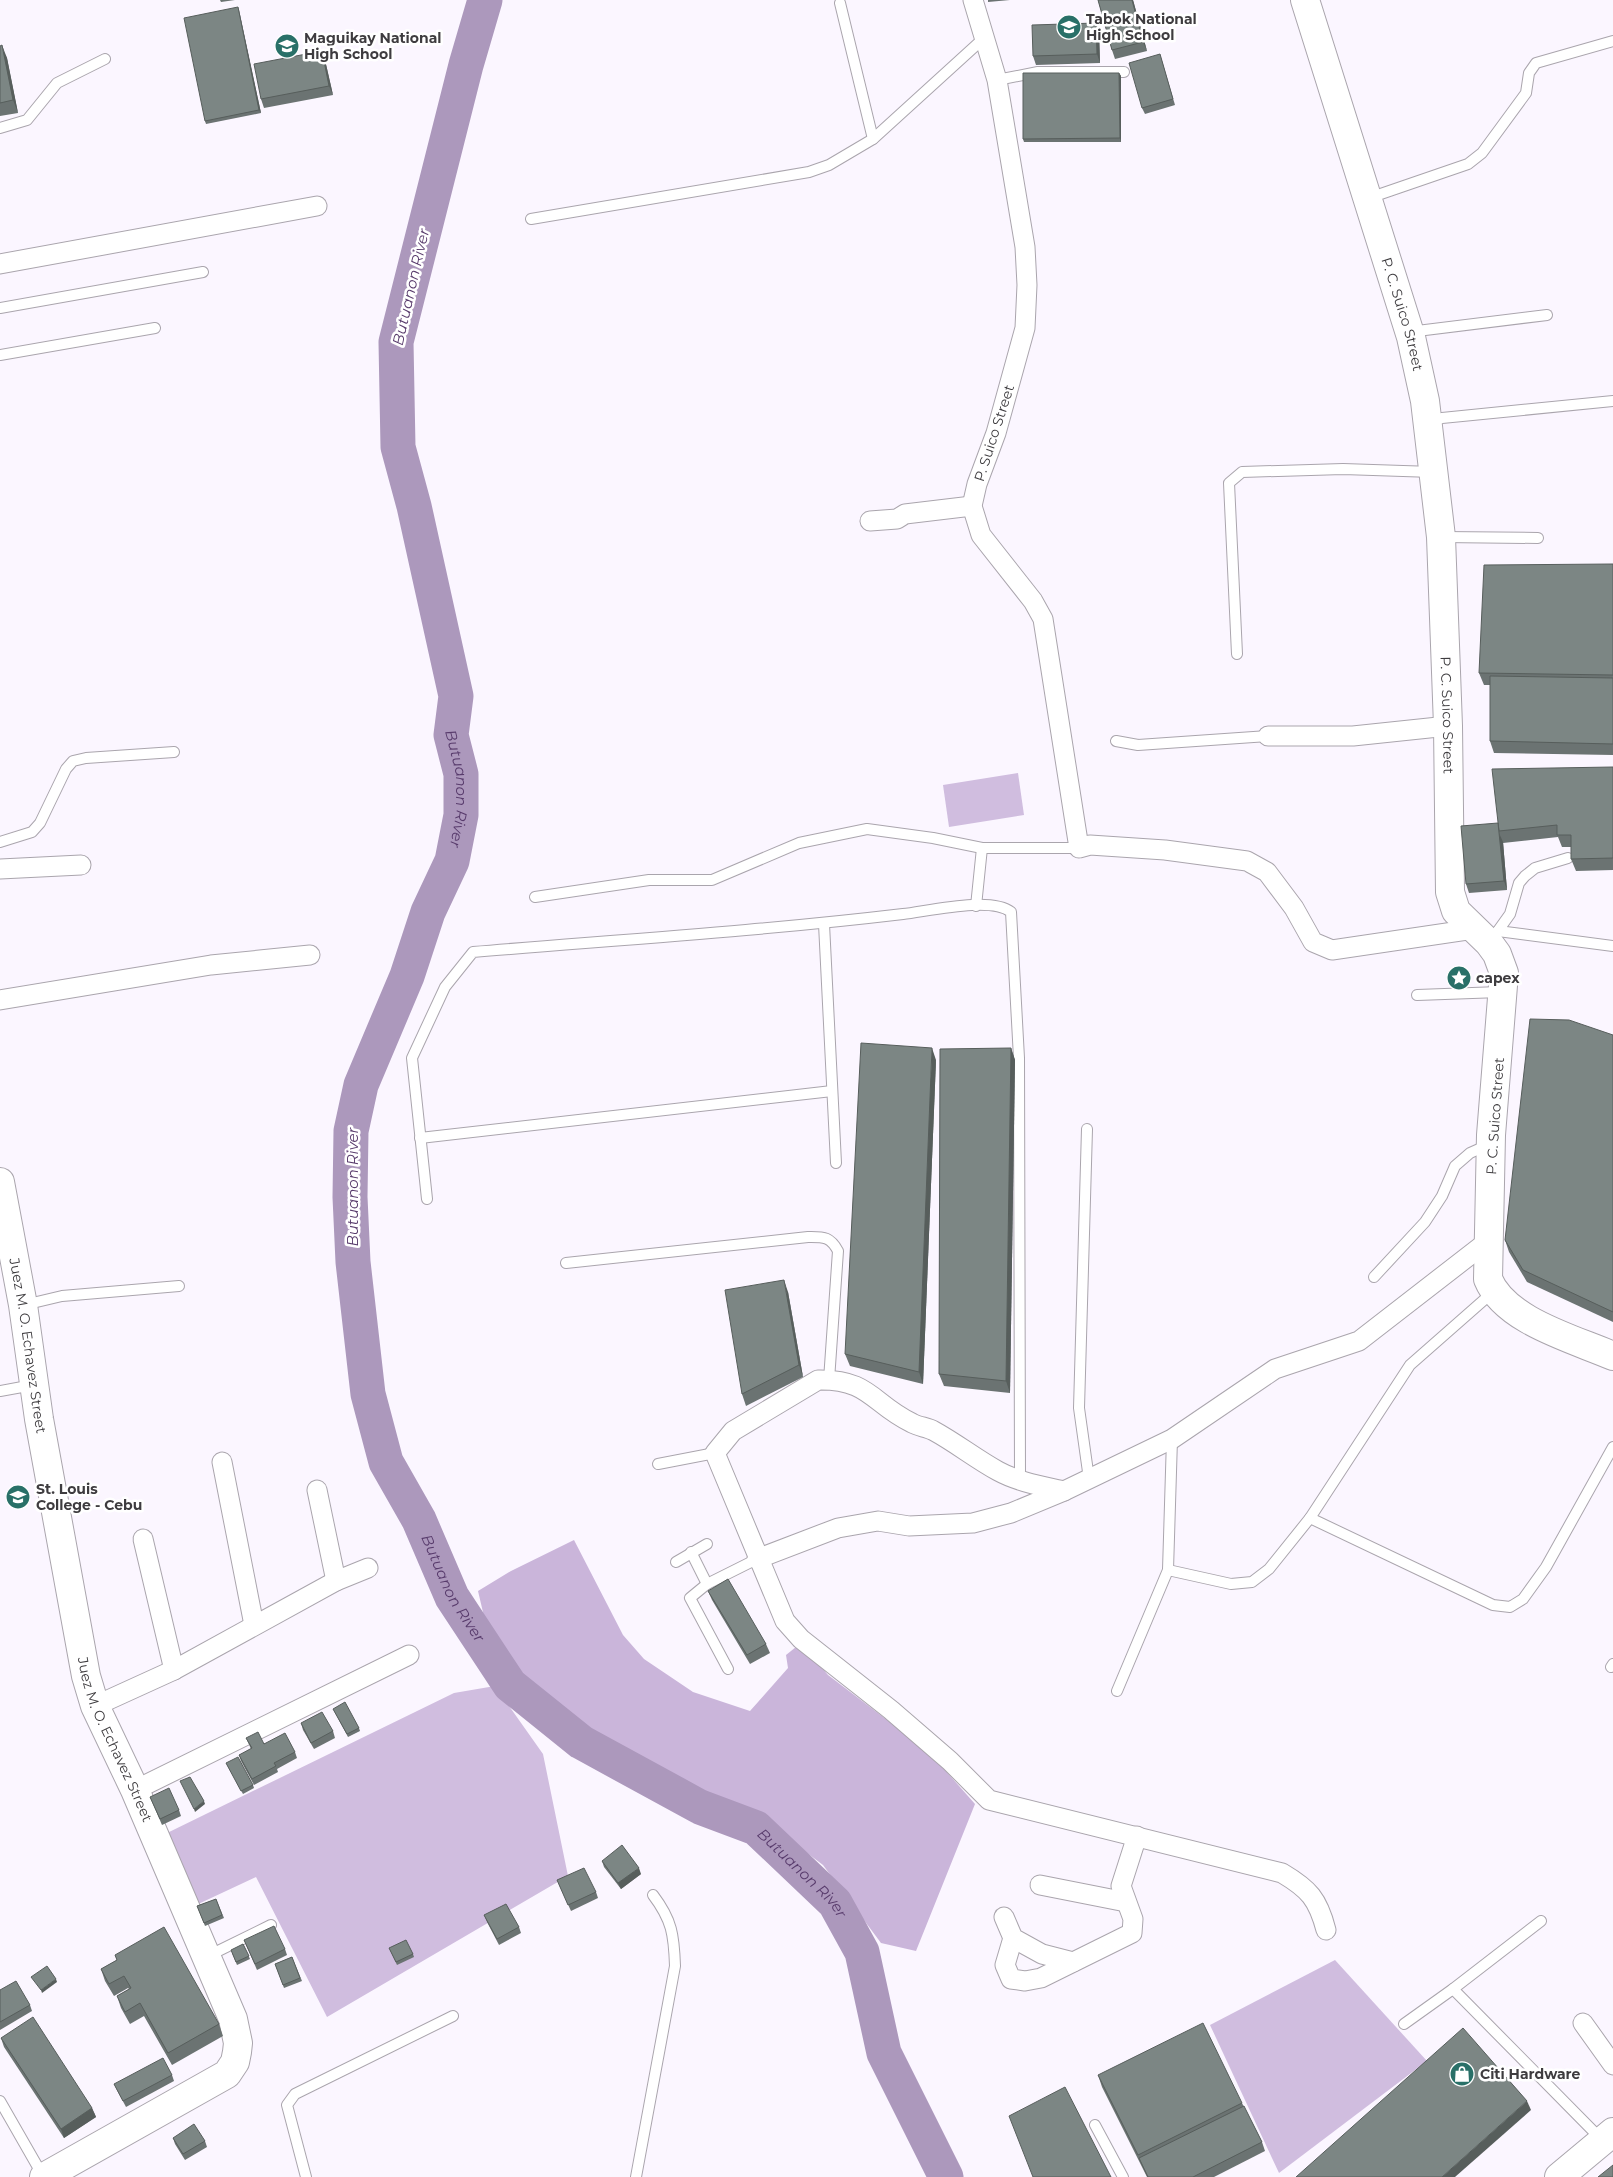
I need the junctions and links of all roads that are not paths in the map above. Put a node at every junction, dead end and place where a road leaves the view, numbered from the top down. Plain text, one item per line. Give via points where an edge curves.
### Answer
1 (973, 0) edge
2 (1305, 0) edge
3 (840, 3) dead end
4 (984, 38) junction
5 (1613, 41) edge
6 (105, 59) dead end
7 (1124, 72) dead end
8 (997, 80) junction
9 (0, 128) edge
10 (873, 139) junction
11 (1368, 198) junction
12 (317, 206) dead end
13 (531, 219) dead end
14 (0, 264) edge
15 (203, 272) dead end
16 (0, 308) edge
17 (1547, 314) dead end
18 (155, 328) dead end
19 (1409, 332) junction
20 (0, 355) edge
21 (1613, 401) edge
22 (1428, 423) junction
23 (1434, 472) junction
24 (972, 506) junction
25 (870, 521) dead end
26 (1441, 537) junction
27 (1538, 538) dead end
28 (1237, 654) dead end
29 (1448, 726) junction
30 (1268, 736) joint
31 (1116, 741) dead end
32 (174, 752) dead end
33 (0, 842) edge
34 (982, 848) junction
35 (1079, 848) junction
36 (1568, 858) dead end
37 (81, 866) dead end
38 (0, 869) edge
39 (534, 897) dead end
40 (976, 906) junction
41 (824, 924) junction
42 (1487, 934) junction
43 (1613, 946) edge
44 (310, 955) dead end
45 (1504, 992) junction
46 (1417, 995) dead end
47 (0, 1000) edge
48 (832, 1091) junction
49 (1087, 1129) dead end
50 (420, 1138) junction
51 (1491, 1144) junction
52 (836, 1163) dead end
53 (0, 1182) edge
54 (427, 1198) dead end
55 (1488, 1241) junction
56 (566, 1263) dead end
57 (1374, 1277) dead end
58 (178, 1286) dead end
59 (1494, 1292) junction
60 (23, 1305) junction
61 (1613, 1356) edge
62 (829, 1380) junction
63 (33, 1385) junction
64 (0, 1391) edge
65 (1172, 1439) junction
66 (1613, 1447) edge
67 (714, 1453) junction
68 (222, 1462) dead end
69 (658, 1464) dead end
70 (1089, 1479) junction
71 (1020, 1480) junction
72 (317, 1490) dead end
73 (1064, 1491) junction
74 (1310, 1518) junction
75 (143, 1539) dead end
76 (707, 1544) dead end
77 (691, 1552) junction
78 (757, 1559) junction
79 (676, 1562) dead end
80 (368, 1568) dead end
81 (1168, 1570) junction
82 (336, 1581) junction
83 (707, 1584) junction
84 (254, 1625) junction
85 (409, 1655) dead end
86 (728, 1669) dead end
87 (174, 1670) junction
88 (1117, 1691) dead end
89 (95, 1706) junction
90 (135, 1790) junction
91 (1138, 1836) junction
92 (1040, 1885) dead end
93 (652, 1896) dead end
94 (1126, 1902) junction
95 (1004, 1917) dead end
96 (1540, 1921) dead end
97 (271, 1925) edge
98 (1326, 1930) dead end
99 (1013, 1938) junction
100 (207, 1957) junction
101 (1072, 1962) junction
102 (1453, 1989) junction
103 (453, 2016) dead end
104 (1582, 2023) dead end
105 (1404, 2024) dead end
106 (1613, 2065) edge
107 (0, 2101) edge
108 (1095, 2125) dead end
109 (1608, 2136) edge
110 (44, 2177) edge
111 (306, 2177) edge
112 (636, 2177) edge
113 (1122, 2177) edge
114 (1559, 2177) edge

1 - 4 street, P. Suico Street
2 - 11 street, P. C. Suico Street
3 - 10 lane
4 - 8 street, P. Suico Street
4 - 10 lane
5 - 11 lane via 1536,63 1529,72 1526,93 1482,153 1468,164
6 - 9 lane via 58,83 27,120
7 - 8 lane via 1038,72
8 - 24 street, P. Suico Street via 1025,247 1025,328
10 - 13 lane via 829,165 810,172
11 - 19 street, P. C. Suico Street
12 - 14 street
15 - 16 lane
17 - 19 lane
18 - 20 lane
19 - 22 street, P. C. Suico Street
21 - 22 lane via 1442,418
22 - 23 street, P. C. Suico Street
23 - 26 street, P. C. Suico Street
23 - 28 lane via 1343,469 1242,472 1230,483
24 - 25 street
24 - 35 street via 981,535 1033,601 1043,620
26 - 27 lane
26 - 29 street, P. C. Suico Street
29 - 30 street via 1352,736
29 - 42 street, P. C. Suico Street via 1450,892 1456,911
30 - 31 lane via 1138,744
32 - 33 lane via 73,761 32,832
34 - 35 lane
34 - 39 lane via 867,829 799,843 712,880 649,880
34 - 40 lane
35 - 42 street via 1090,845 1165,850 1247,861 1267,872 1294,908 1313,942 1332,950
36 - 42 lane via 1535,868 1525,876 1519,884 1510,914
37 - 38 street
40 - 41 lane
40 - 71 lane via 1000,906 1011,912 1019,1058
41 - 48 lane
41 - 50 lane via 473,952 445,987 412,1058
42 - 43 lane
42 - 45 street, P. C. Suico Street via 1504,973
44 - 47 street via 204,966
45 - 46 lane
45 - 51 street, P. C. Suico Street
48 - 50 lane
48 - 52 lane
49 - 70 lane via 1079,1408
50 - 54 lane
51 - 55 street, P. C. Suico Street
51 - 57 lane via 1470,1153 1455,1166 1442,1196 1425,1222
53 - 60 street, Juez M. O. Echavez Street
55 - 59 street, P. C. Suico Street via 1488,1279
55 - 65 street via 1359,1341 1275,1368
56 - 62 lane via 808,1237 827,1238 838,1250
58 - 60 lane via 62,1296
59 - 61 street via 1515,1312
59 - 74 lane via 1410,1365
60 - 63 street, Juez M. O. Echavez Street
62 - 67 street via 818,1380 733,1431
62 - 71 street via 863,1388 913,1424 932,1430 998,1471
63 - 64 lane
63 - 89 street, Juez M. O. Echavez Street via 86,1676
65 - 70 street
65 - 81 lane
66 - 74 lane via 1546,1567 1523,1599 1510,1607 1476,1598
67 - 69 lane
67 - 78 street
68 - 84 street
70 - 73 street
71 - 73 street
72 - 82 street
73 - 78 street via 1012,1513 974,1523 909,1526 878,1521 838,1528
74 - 81 lane via 1269,1569 1252,1582 1231,1584
75 - 87 street
76 - 77 lane
77 - 79 lane
77 - 83 lane
78 - 83 lane
78 - 91 street via 785,1621 801,1639 891,1710 950,1761 988,1800
80 - 82 street
81 - 88 lane
82 - 84 street
83 - 86 lane via 690,1598
84 - 87 street
85 - 90 street
87 - 89 street
89 - 90 street, Juez M. O. Echavez Street
90 - 100 street, Juez M. O. Echavez Street
91 - 94 street via 1121,1886
91 - 98 street via 1282,1873 1310,1893 1320,1908
92 - 94 street
93 - 112 lane via 666,1912 674,1937 675,1966
94 - 101 street via 1133,1919 1132,1932
95 - 99 street
96 - 102 lane
97 - 100 lane
99 - 101 street via 1042,1954
99 - 101 street via 1005,1965 1012,1979 1041,1978
100 - 110 street, Juez M. O. Echavez Street via 235,2027 237,2052 231,2070
102 - 105 lane
102 - 109 lane
103 - 111 lane via 294,2094 286,2105
104 - 106 street
107 - 110 lane
108 - 113 lane
109 - 114 street

